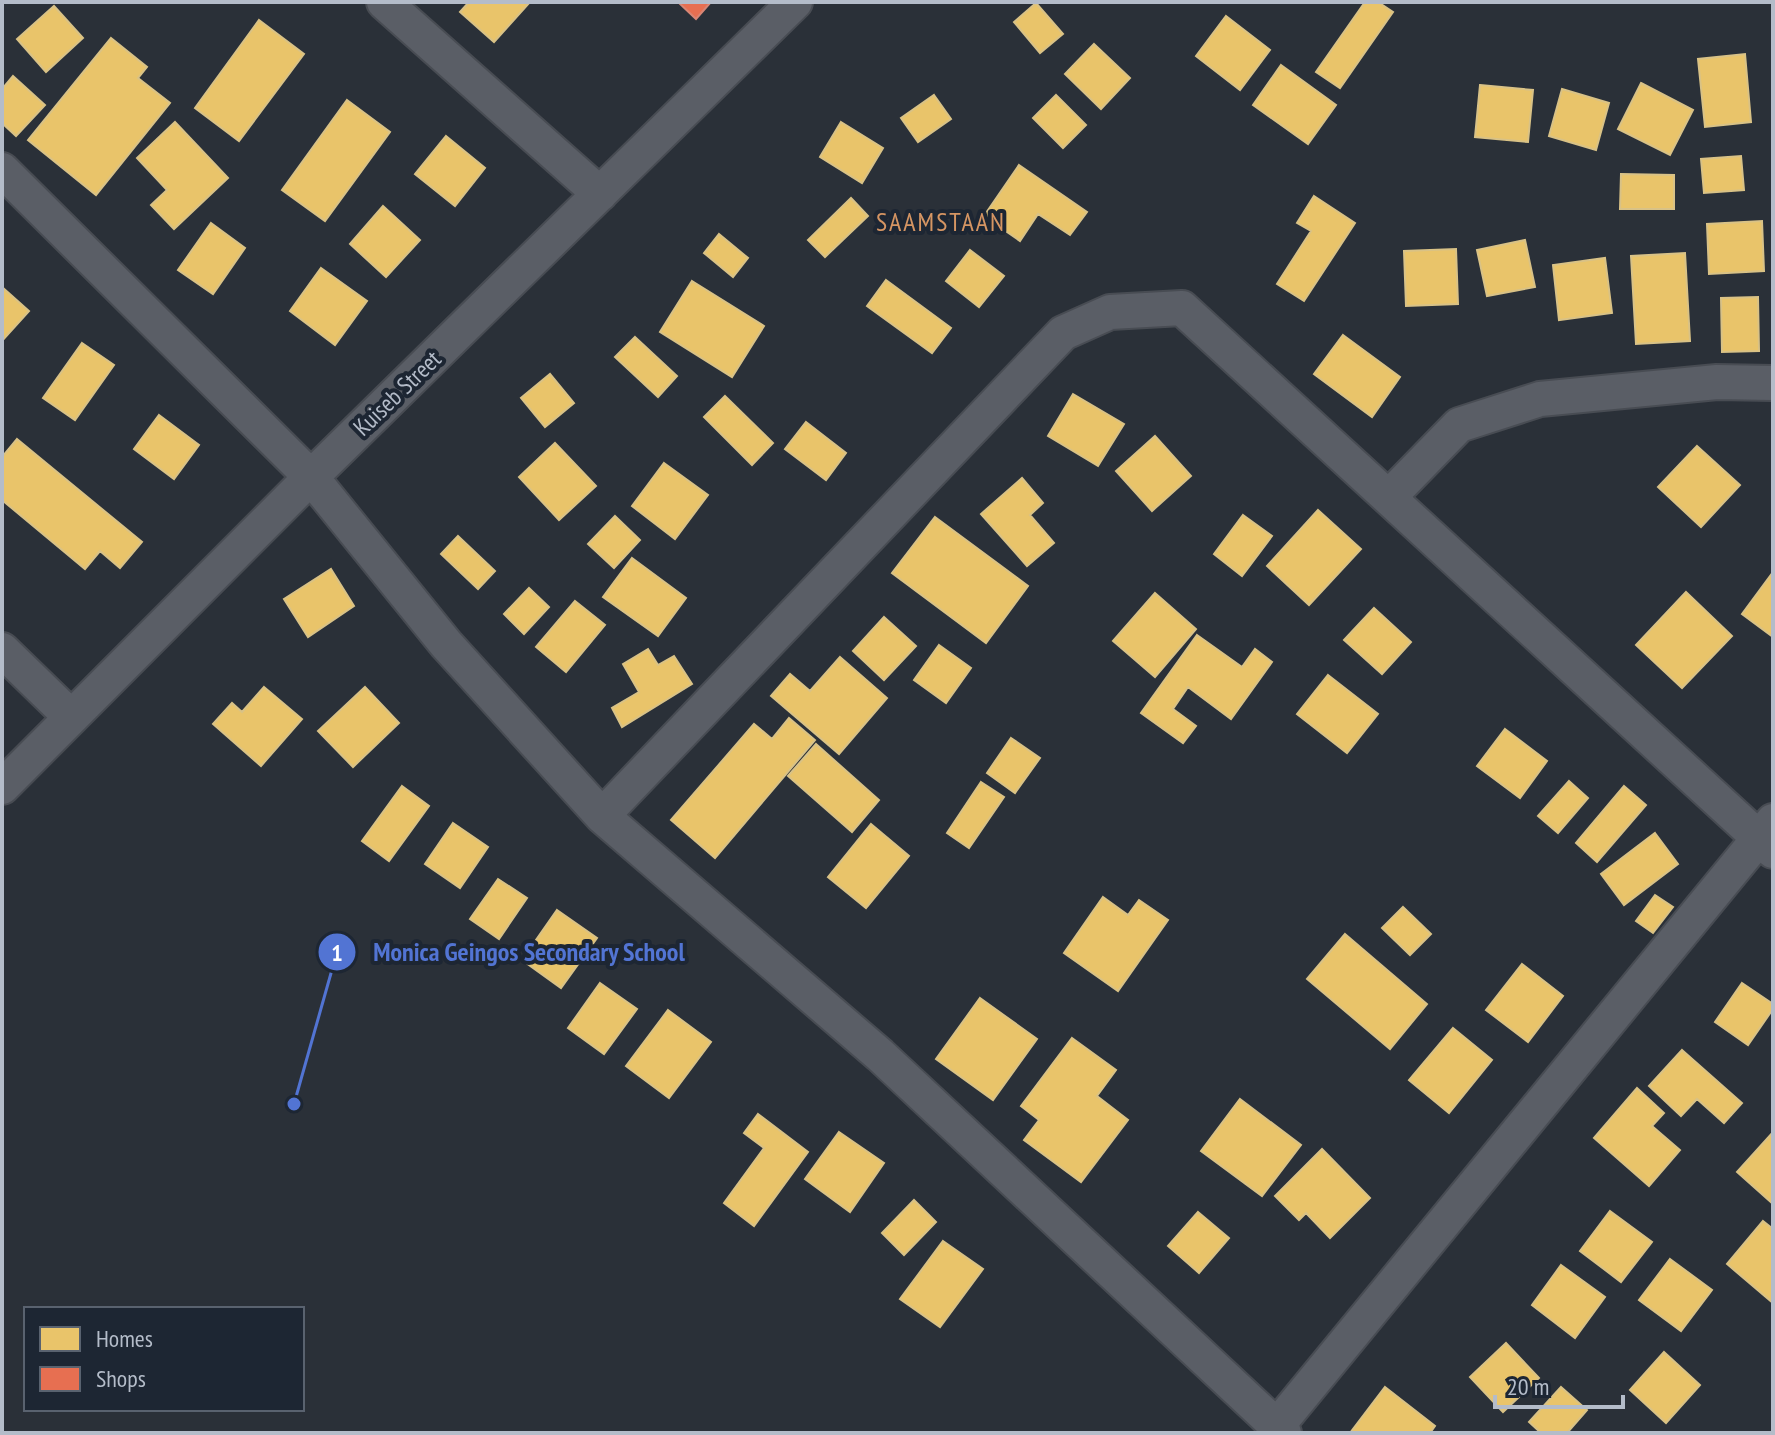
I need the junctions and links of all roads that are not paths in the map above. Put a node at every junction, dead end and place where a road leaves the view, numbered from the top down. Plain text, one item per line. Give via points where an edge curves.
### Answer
1 (384, 2) edge
2 (795, 2) edge
3 (2, 170) edge
4 (600, 194) junction
5 (1773, 383) edge
6 (311, 477) junction
7 (1389, 497) junction
8 (2, 650) edge
9 (70, 716) junction
10 (2, 787) edge
11 (602, 816) junction
12 (1768, 836) edge
13 (1281, 1430) edge

1 - 4 street
2 - 4 street, Kuiseb Street
3 - 6 street
4 - 6 street, Kuiseb Street
5 - 7 street via 1717,382 1540,399 1459,425
6 - 9 street, Kuiseb Street
6 - 11 street via 446,644
7 - 11 street via 1182,308 1110,312 1063,333
7 - 12 street via 1530,631
8 - 9 street
9 - 10 street, Kuiseb Street
11 - 13 street via 880,1055
12 - 13 street

